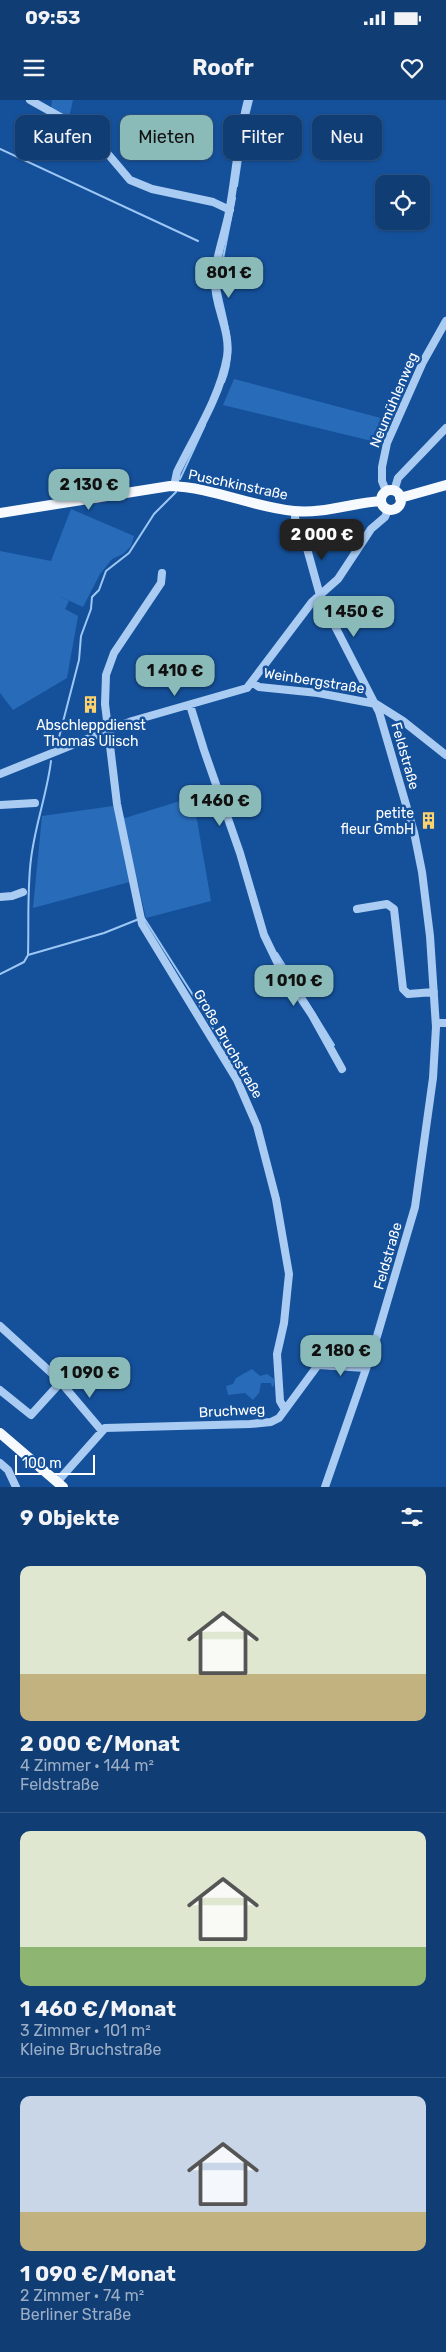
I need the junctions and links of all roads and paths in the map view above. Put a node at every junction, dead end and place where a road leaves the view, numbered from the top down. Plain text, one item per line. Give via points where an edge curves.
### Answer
1 (30, 100) edge
2 (248, 100) edge
3 (230, 210) junction
4 (446, 321) edge
5 (446, 428) edge
6 (446, 485) edge
7 (177, 486) junction
8 (394, 493) junction
9 (381, 501) junction
10 (388, 510) junction
11 (295, 511) junction
12 (0, 513) edge
13 (162, 573) dead end
14 (320, 595) junction
15 (253, 683) junction
16 (376, 704) junction
17 (190, 705) junction
18 (108, 730) junction
19 (446, 755) edge
20 (0, 774) edge
21 (35, 803) dead end
22 (0, 805) edge
23 (23, 892) dead end
24 (0, 897) edge
25 (357, 909) dead end
26 (434, 992) junction
27 (436, 1023) junction
28 (446, 1023) edge
29 (342, 1069) dead end
30 (0, 1326) edge
31 (366, 1368) junction
32 (61, 1382) junction
33 (0, 1390) edge
34 (284, 1408) junction
35 (102, 1431) junction
36 (0, 1433) edge
37 (0, 1463) edge
38 (60, 1485) edge
39 (16, 1487) edge
40 (325, 1487) edge

1 - 3 street via 91,134 130,180 152,189 213,202
2 - 3 street
3 - 7 street via 215,278 226,331 226,358 221,380 177,472
4 - 8 street, Neumühlenweg via 419,371 385,449 381,475
5 - 8 street via 396,480
6 - 8 main road
7 - 11 main road, Puschkinstraße
7 - 12 main road, Puschkinstraße
8 - 9 main road via 382,495
8 - 10 main road via 398,507
9 - 10 main road
9 - 11 main road, Puschkinstraße via 317,511
10 - 14 street via 371,529 338,579
11 - 14 street, Feldstraße
13 - 18 street, Große Bruchstraße via 161,583 114,653 108,668 104,694
14 - 15 street
14 - 16 street, Feldstraße
15 - 16 street, Weinbergstraße via 259,687 318,693
15 - 17 street via 245,689
16 - 19 street, Weinbergstraße
16 - 26 street, Feldstraße via 421,865
17 - 18 street
17 - 29 street via 267,944
18 - 20 street
18 - 34 street, Große Bruchstraße via 117,804 140,919 237,1080 256,1126 276,1200 289,1274 277,1354 280,1401
21 - 22 street
23 - 24 street
25 - 26 street via 387,904 394,909 403,989 408,994
26 - 27 street, Feldstraße
27 - 28 street
27 - 31 street, Feldstraße via 433,1078 415,1207
30 - 32 street
31 - 34 street, Bruchweg via 320,1364
31 - 40 street, Feldstraße
32 - 33 street via 31,1415
32 - 35 street
34 - 35 street, Bruchweg via 277,1420 264,1423 113,1427
35 - 38 street
36 - 38 main road
37 - 39 street via 8,1470

